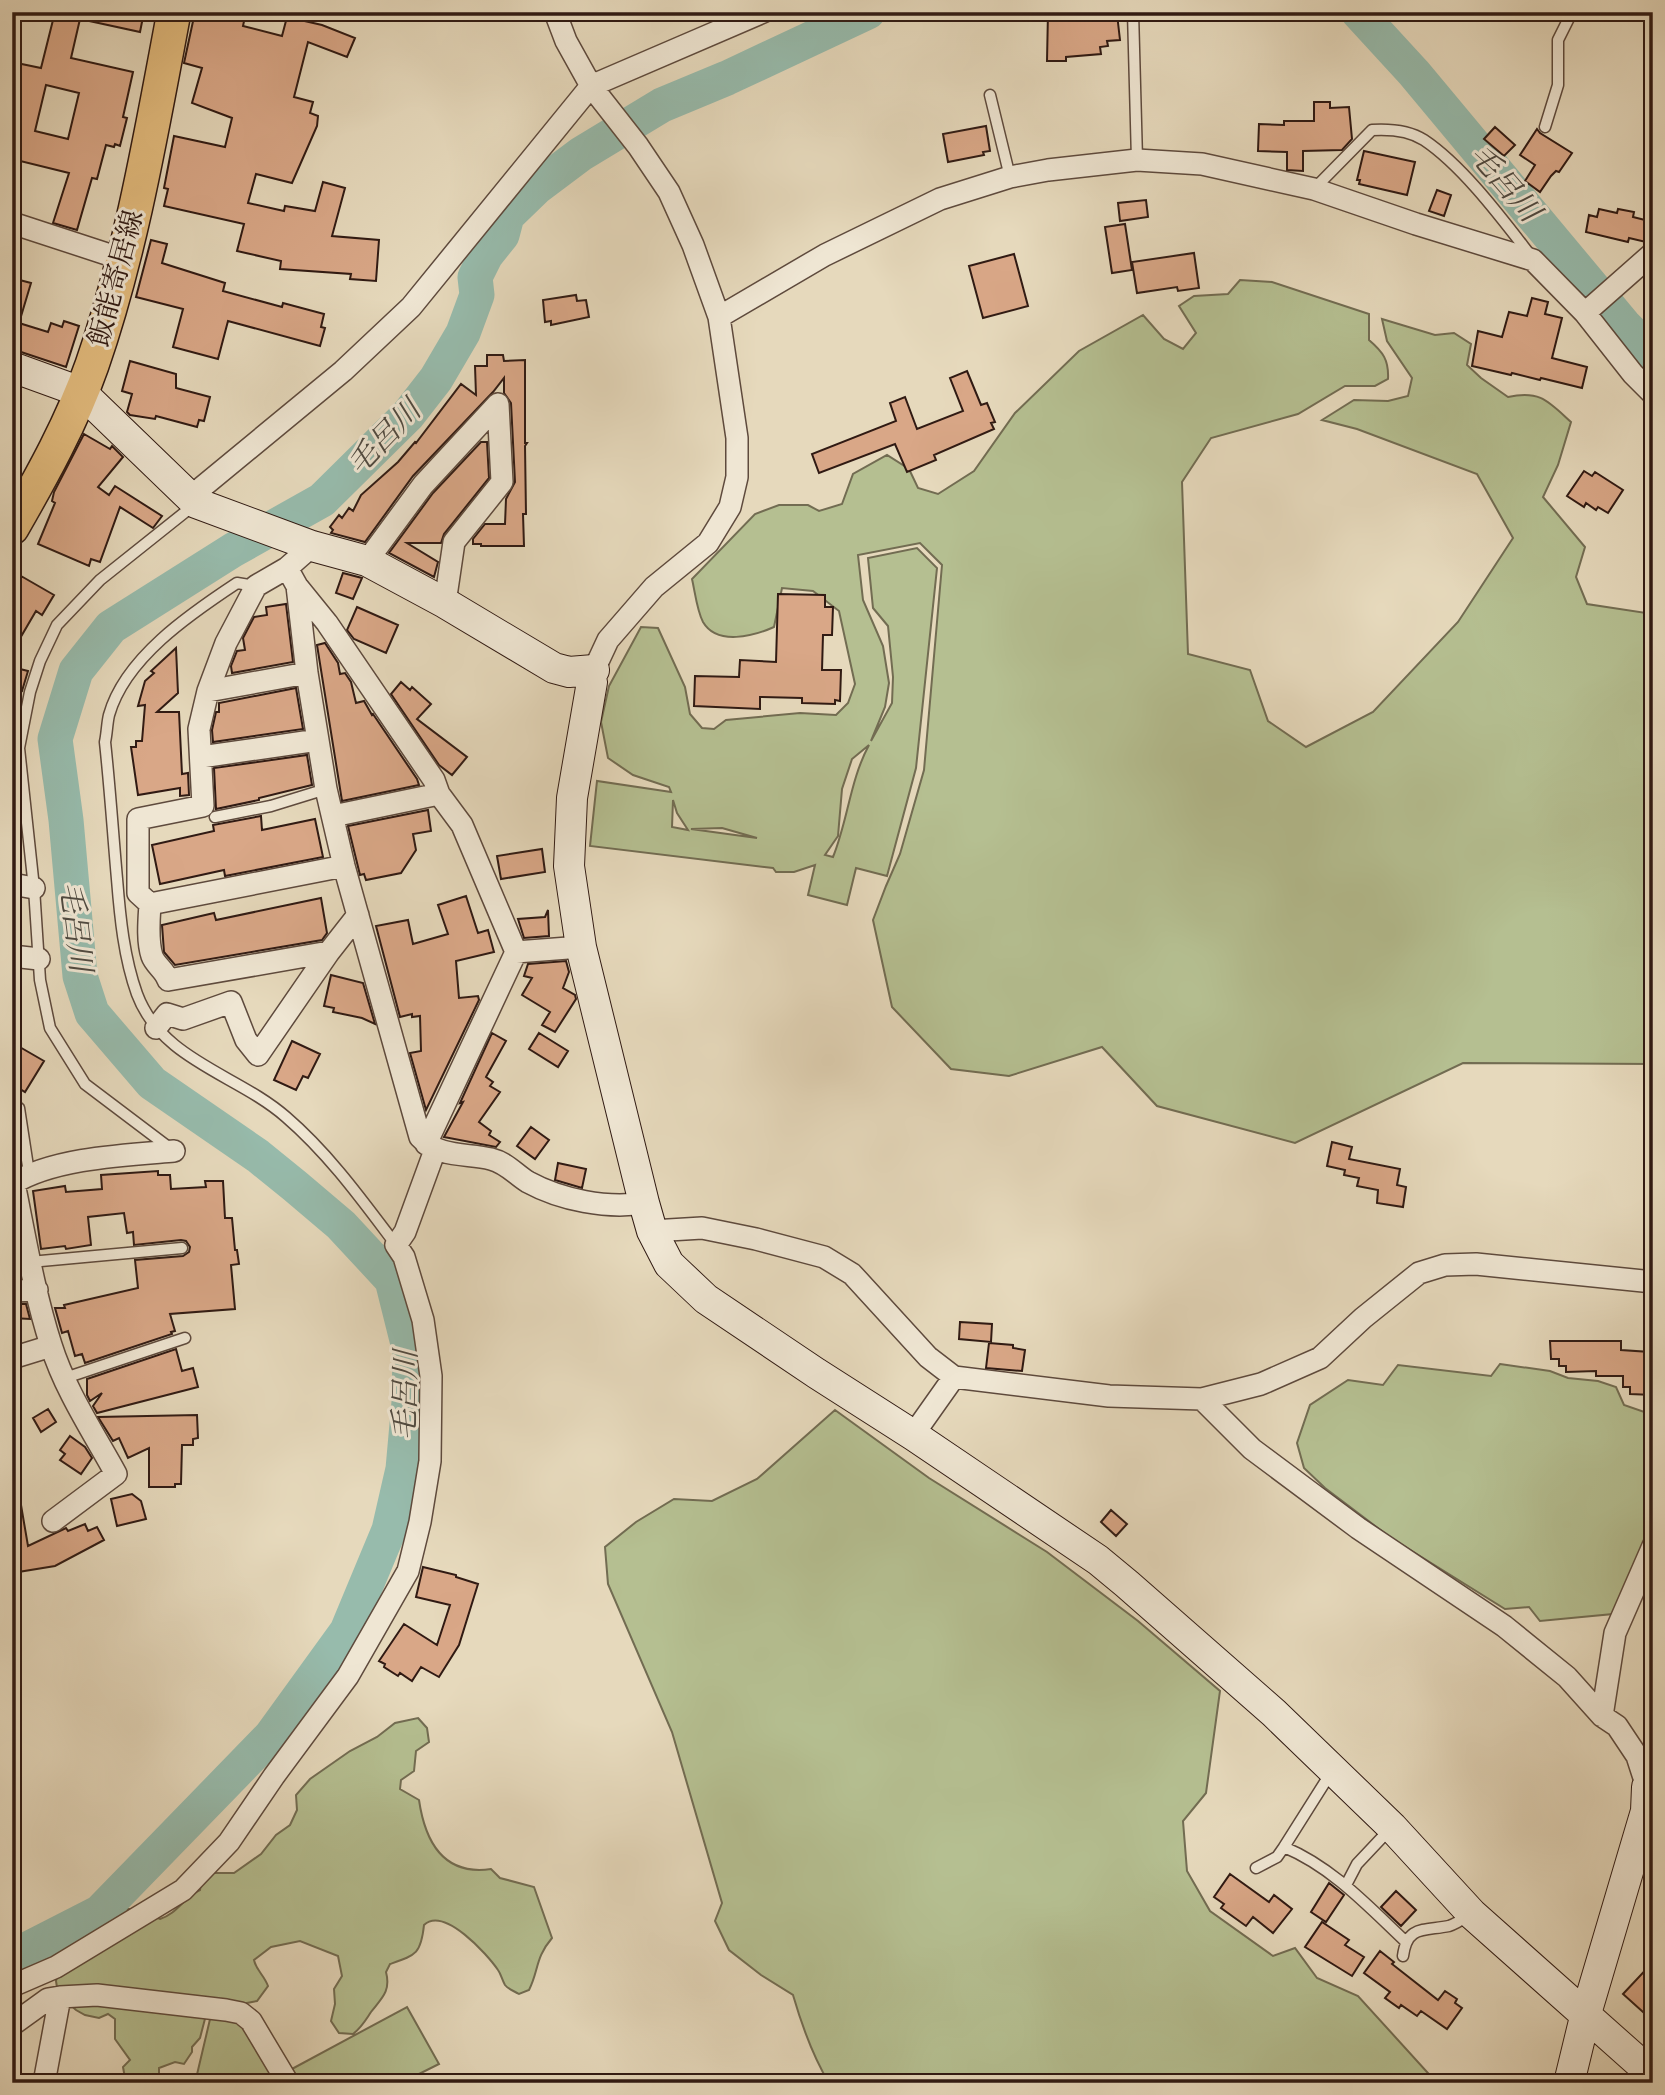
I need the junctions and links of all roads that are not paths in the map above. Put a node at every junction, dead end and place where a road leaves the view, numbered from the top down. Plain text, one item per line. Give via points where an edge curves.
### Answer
1 (174, 12) edge
2 (555, 12) edge
3 (763, 12) edge
4 (1133, 12) edge
5 (1572, 12) edge
6 (595, 91) junction
7 (990, 95) dead end
8 (1545, 127) dead end
9 (1137, 160) junction
10 (1010, 177) junction
11 (1314, 189) junction
12 (12, 223) edge
13 (1653, 253) edge
14 (122, 259) junction
15 (1534, 260) junction
16 (1589, 310) junction
17 (719, 317) junction
18 (12, 367) edge
19 (81, 392) junction
20 (1653, 394) edge
21 (197, 502) junction
22 (12, 528) edge
23 (304, 543) junction
24 (366, 561) junction
25 (292, 577) junction
26 (256, 586) junction
27 (444, 603) junction
28 (307, 673) junction
29 (593, 676) junction
30 (208, 691) junction
31 (318, 740) junction
32 (201, 757) junction
33 (326, 789) junction
34 (439, 793) junction
35 (333, 816) junction
36 (215, 817) dead end
37 (345, 866) junction
38 (12, 884) edge
39 (34, 888) junction
40 (150, 904) junction
41 (358, 915) junction
42 (581, 947) junction
43 (329, 952) junction
44 (516, 952) junction
45 (12, 956) edge
46 (39, 959) junction
47 (156, 1028) junction
48 (12, 1103) edge
49 (431, 1147) junction
50 (174, 1151) joint
51 (18, 1180) edge
52 (648, 1217) junction
53 (396, 1245) junction
54 (182, 1248) dead end
55 (30, 1262) junction
56 (1653, 1282) edge
57 (37, 1290) junction
58 (12, 1291) edge
59 (185, 1338) dead end
60 (51, 1346) junction
61 (12, 1358) edge
62 (954, 1377) junction
63 (65, 1378) junction
64 (1202, 1399) junction
65 (913, 1435) junction
66 (53, 1521) dead end
67 (1653, 1546) edge
68 (1602, 1716) junction
69 (1333, 1769) junction
70 (1650, 1801) edge
71 (1392, 1827) junction
72 (1284, 1847) junction
73 (1256, 1868) dead end
74 (1346, 1885) junction
75 (1472, 1914) junction
76 (1405, 1941) junction
77 (1403, 1956) dead end
78 (12, 1986) edge
79 (60, 1997) junction
80 (1585, 2017) junction
81 (12, 2025) edge
82 (1653, 2075) edge
83 (44, 2083) edge
84 (288, 2083) edge
85 (1569, 2083) edge

1 - 14 main road, 飯能寄居線
2 - 6 street
3 - 6 street
4 - 9 lane
5 - 8 lane via 1558,40 1558,85
6 - 17 street via 669,192
6 - 21 street via 411,307
7 - 10 lane
9 - 10 street
9 - 11 street via 1202,164
10 - 17 street via 940,199 883,225
11 - 15 street
11 - 15 lane via 1372,130 1390,129 1423,139 1462,174
12 - 14 street
13 - 16 street
14 - 19 main road, 飯能寄居線
15 - 16 street
16 - 20 street via 1633,374
17 - 29 street via 737,438 737,477 730,507 708,543 654,587 608,640
18 - 19 street
19 - 21 street
19 - 22 main road, 飯能寄居線
21 - 23 street
21 - 39 lane via 78,601 57,625 40,661 19,748
23 - 24 street
23 - 25 street
24 - 27 street
24 - 27 street via 423,485 498,404 502,482 454,542
25 - 26 street
25 - 28 street
25 - 34 street via 435,779
26 - 30 street via 226,643
26 - 47 lane via 237,583 173,631 140,660 109,714 105,742 121,925 138,995
27 - 29 street via 554,668
28 - 30 street
28 - 31 street
29 - 42 street via 572,797 569,866
30 - 32 street via 199,729
31 - 32 street
31 - 33 street
32 - 40 street via 203,806 138,819 138,893
33 - 35 street
33 - 36 lane via 271,807
34 - 35 street
34 - 44 street via 462,825
35 - 37 street
37 - 40 street
37 - 41 street
38 - 39 street
39 - 46 lane
40 - 43 street via 153,958 168,980
41 - 43 street
41 - 49 street via 420,1137
42 - 44 street
42 - 52 street
43 - 47 street via 258,1055 246,1040 231,1002 183,1019 167,1014
44 - 49 street
45 - 46 street
46 - 50 lane via 50,1028 85,1084
47 - 53 lane via 192,1059 284,1115 322,1150
48 - 51 lane via 19,1108
49 - 52 street via 489,1159 507,1165 541,1188
49 - 53 street via 405,1232
50 - 51 street via 123,1155
51 - 55 street
52 - 62 street via 824,1257 852,1274 928,1357
52 - 65 street via 668,1264 706,1299
53 - 78 street via 424,1320 431,1376 429,1461 408,1571 348,1676 229,1842 183,1890 56,1967
54 - 55 lane
55 - 57 street
56 - 64 street via 1476,1264 1445,1265 1419,1273 1321,1358 1261,1384
57 - 58 street
57 - 60 street
59 - 63 lane
60 - 61 street
60 - 63 street
62 - 64 street via 1109,1396
62 - 65 street
63 - 66 street via 116,1474
64 - 68 street via 1252,1449 1358,1528 1504,1626 1567,1677
65 - 69 street via 1098,1560
67 - 68 street via 1615,1633
68 - 70 street via 1617,1726 1637,1756
69 - 71 street
69 - 72 lane
70 - 80 street
71 - 74 lane via 1357,1864
71 - 75 street
72 - 73 lane via 1277,1857
72 - 74 lane via 1304,1855
74 - 76 lane
75 - 76 lane via 1451,1926 1412,1934
75 - 80 street
76 - 77 lane
79 - 81 street via 48,1999
79 - 83 street
79 - 84 street via 97,1995 241,2013 267,2044
80 - 82 street
80 - 85 street

